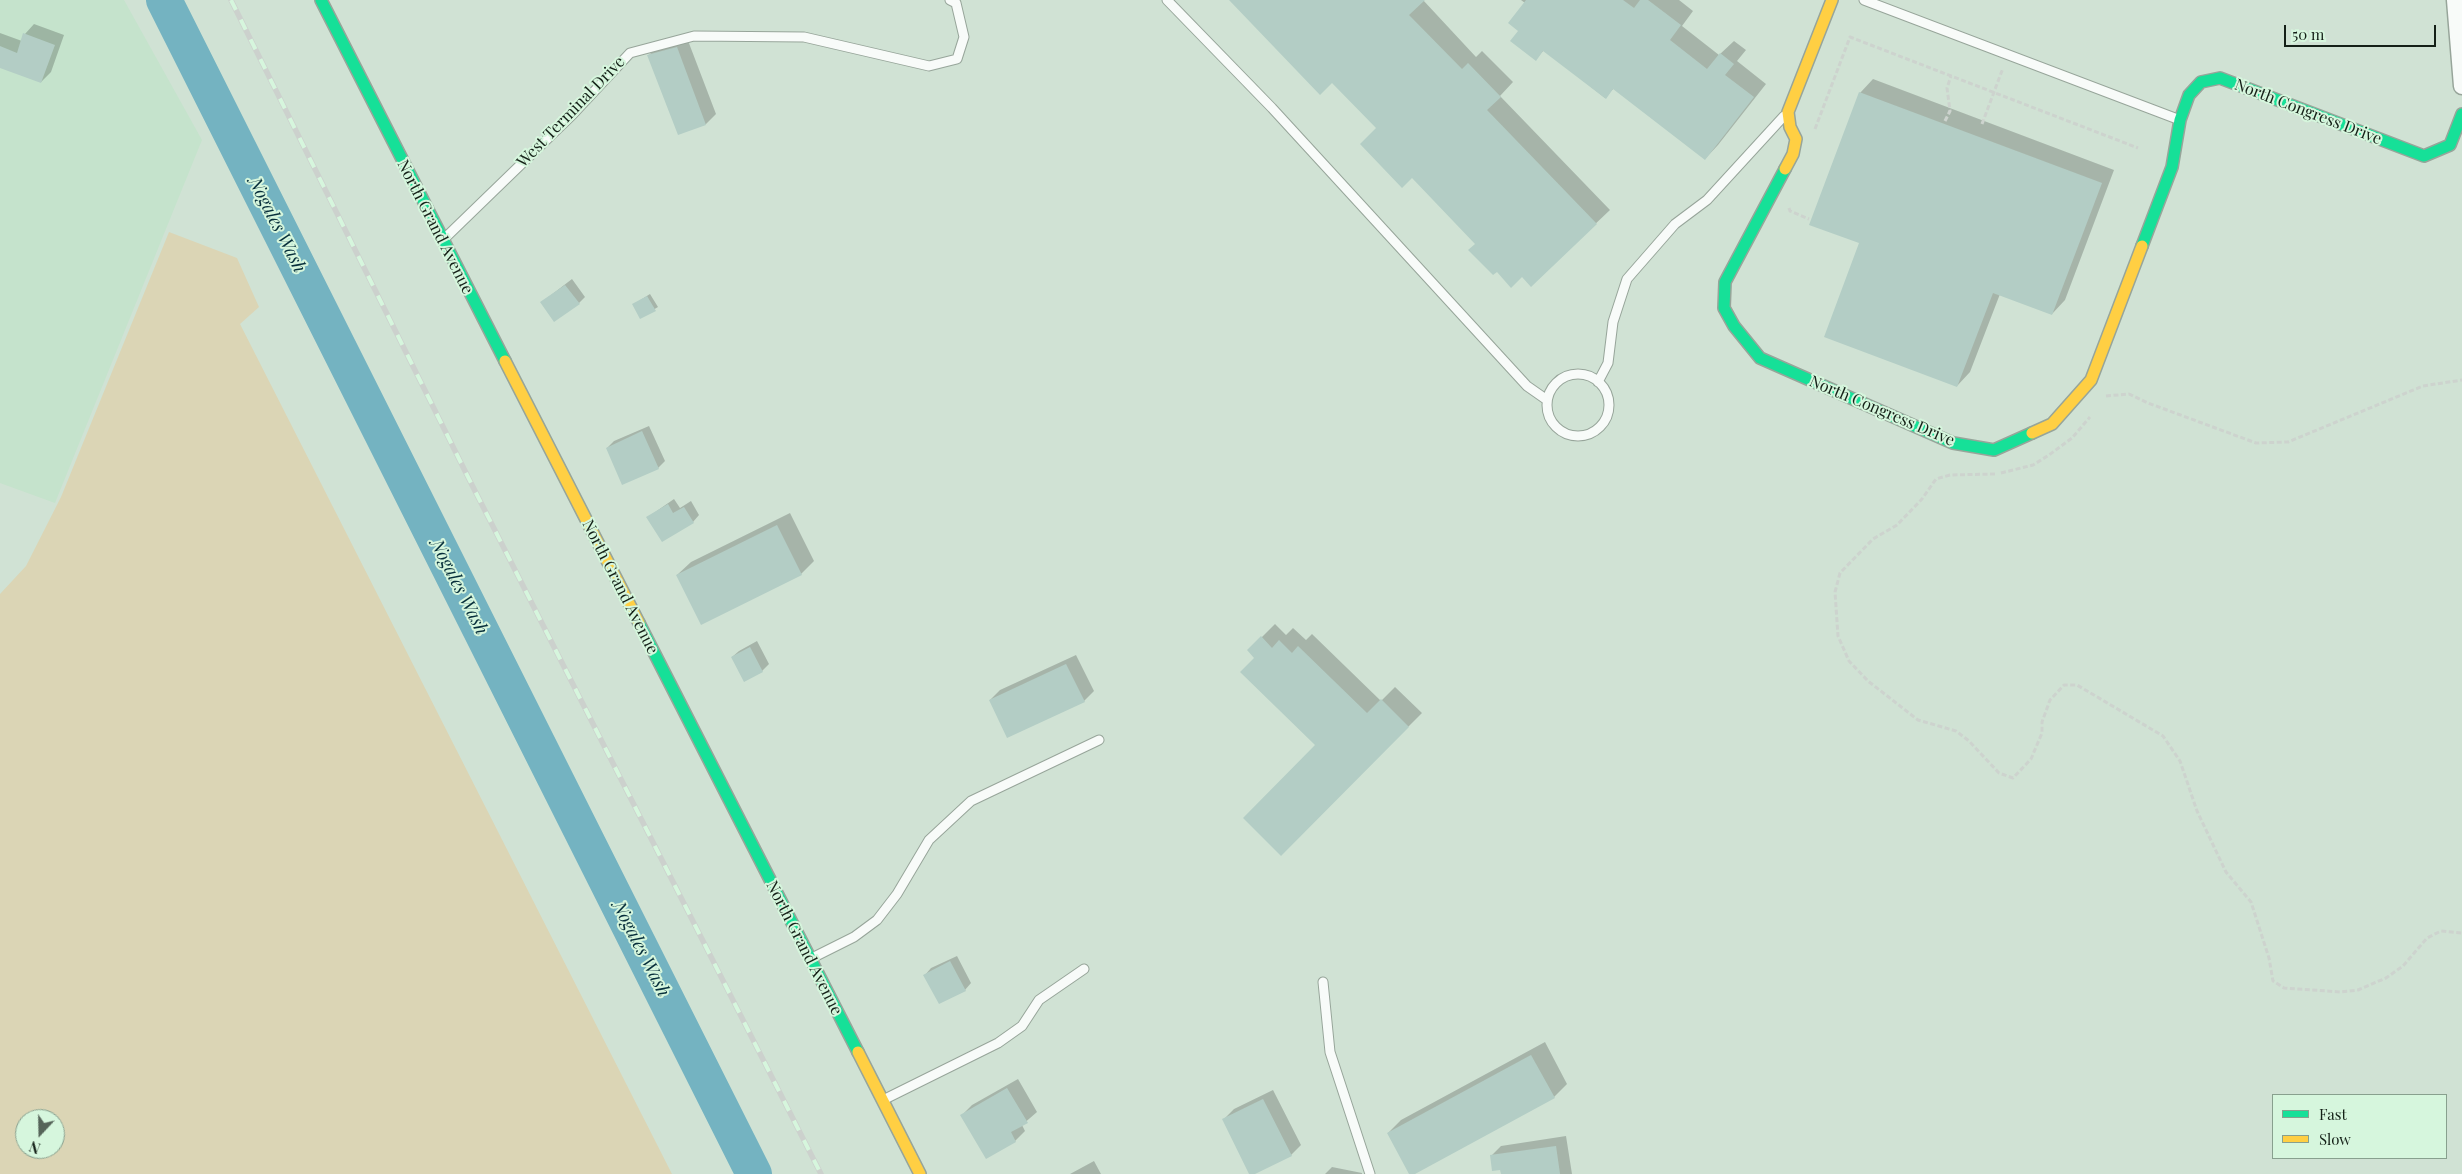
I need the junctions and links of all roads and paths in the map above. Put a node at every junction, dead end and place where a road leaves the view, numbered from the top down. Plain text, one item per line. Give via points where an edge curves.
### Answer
1 (321, 0) edge
2 (950, 0) edge
3 (1167, 0) edge
4 (1832, 0) edge
5 (1864, 0) edge
6 (2455, 0) edge
7 (2009, 54) junction
8 (1952, 76) junction
9 (2462, 86) edge
10 (1994, 92) junction
11 (1788, 112) junction
12 (2462, 114) edge
13 (2180, 120) junction
14 (1945, 121) dead end
15 (1982, 124) dead end
16 (1812, 137) dead end
17 (2138, 148) dead end
18 (1789, 205) dead end
19 (1809, 218) dead end
20 (442, 240) junction
21 (2462, 380) edge
22 (1598, 382) junction
23 (1547, 400) junction
24 (2100, 404) dead end
25 (2094, 411) dead end
26 (1099, 740) dead end
27 (2462, 933) edge
28 (810, 959) junction
29 (1084, 969) dead end
30 (1323, 982) dead end
31 (883, 1100) junction
32 (920, 1174) edge
33 (1370, 1174) edge

1 - 20 street, North Grand Avenue
2 - 20 lane, West Terminal Drive via 956,3 964,37 957,59 929,66 804,37 694,36 630,53 573,114
3 - 23 lane via 1272,108 1527,386
4 - 11 street
5 - 7 lane
6 - 9 street
7 - 10 path
7 - 13 lane
8 - 10 path
8 - 14 path via 1947,88 1950,111
8 - 16 path via 1850,37
10 - 15 path
10 - 17 path
11 - 13 street, North Congress Drive via 1796,139 1793,154 1725,282 1724,308 1734,326 1760,358 1953,443 1994,450 2052,424 2091,380 2172,167
11 - 22 lane via 1707,200 1675,224 1627,279 1613,322 1608,363
12 - 13 street, North Congress Drive via 2450,144 2424,156 2220,78 2201,82 2189,95
18 - 19 path via 1790,211
20 - 28 street, North Grand Avenue
21 - 24 path via 2423,386 2288,442 2256,443 2129,394 2105,396
22 - 23 lane via 1581,374 1572,375 1556,383
22 - 23 lane via 1608,399 1609,409 1600,427 1592,433 1573,436 1564,432 1550,419
25 - 27 path via 2062,447 2033,465 1994,474 1950,475 1936,479 1897,525 1873,539 1862,550 1840,573 1836,592 1838,636 1849,660 1868,681 1904,710 1918,720 1956,731 1999,773 2013,778 2031,759 2042,733 2050,700 2064,685 2077,685 2163,736 2180,761 2197,811 2226,872 2251,902 2273,981 2284,988 2358,990 2386,978 2403,966 2428,938 2441,931
26 - 28 lane via 971,801 929,840 897,894 877,920 854,937
28 - 31 street, North Grand Avenue
29 - 31 lane via 1040,1000 1022,1026 998,1043
30 - 33 lane via 1330,1052
31 - 32 street, North Grand Avenue

